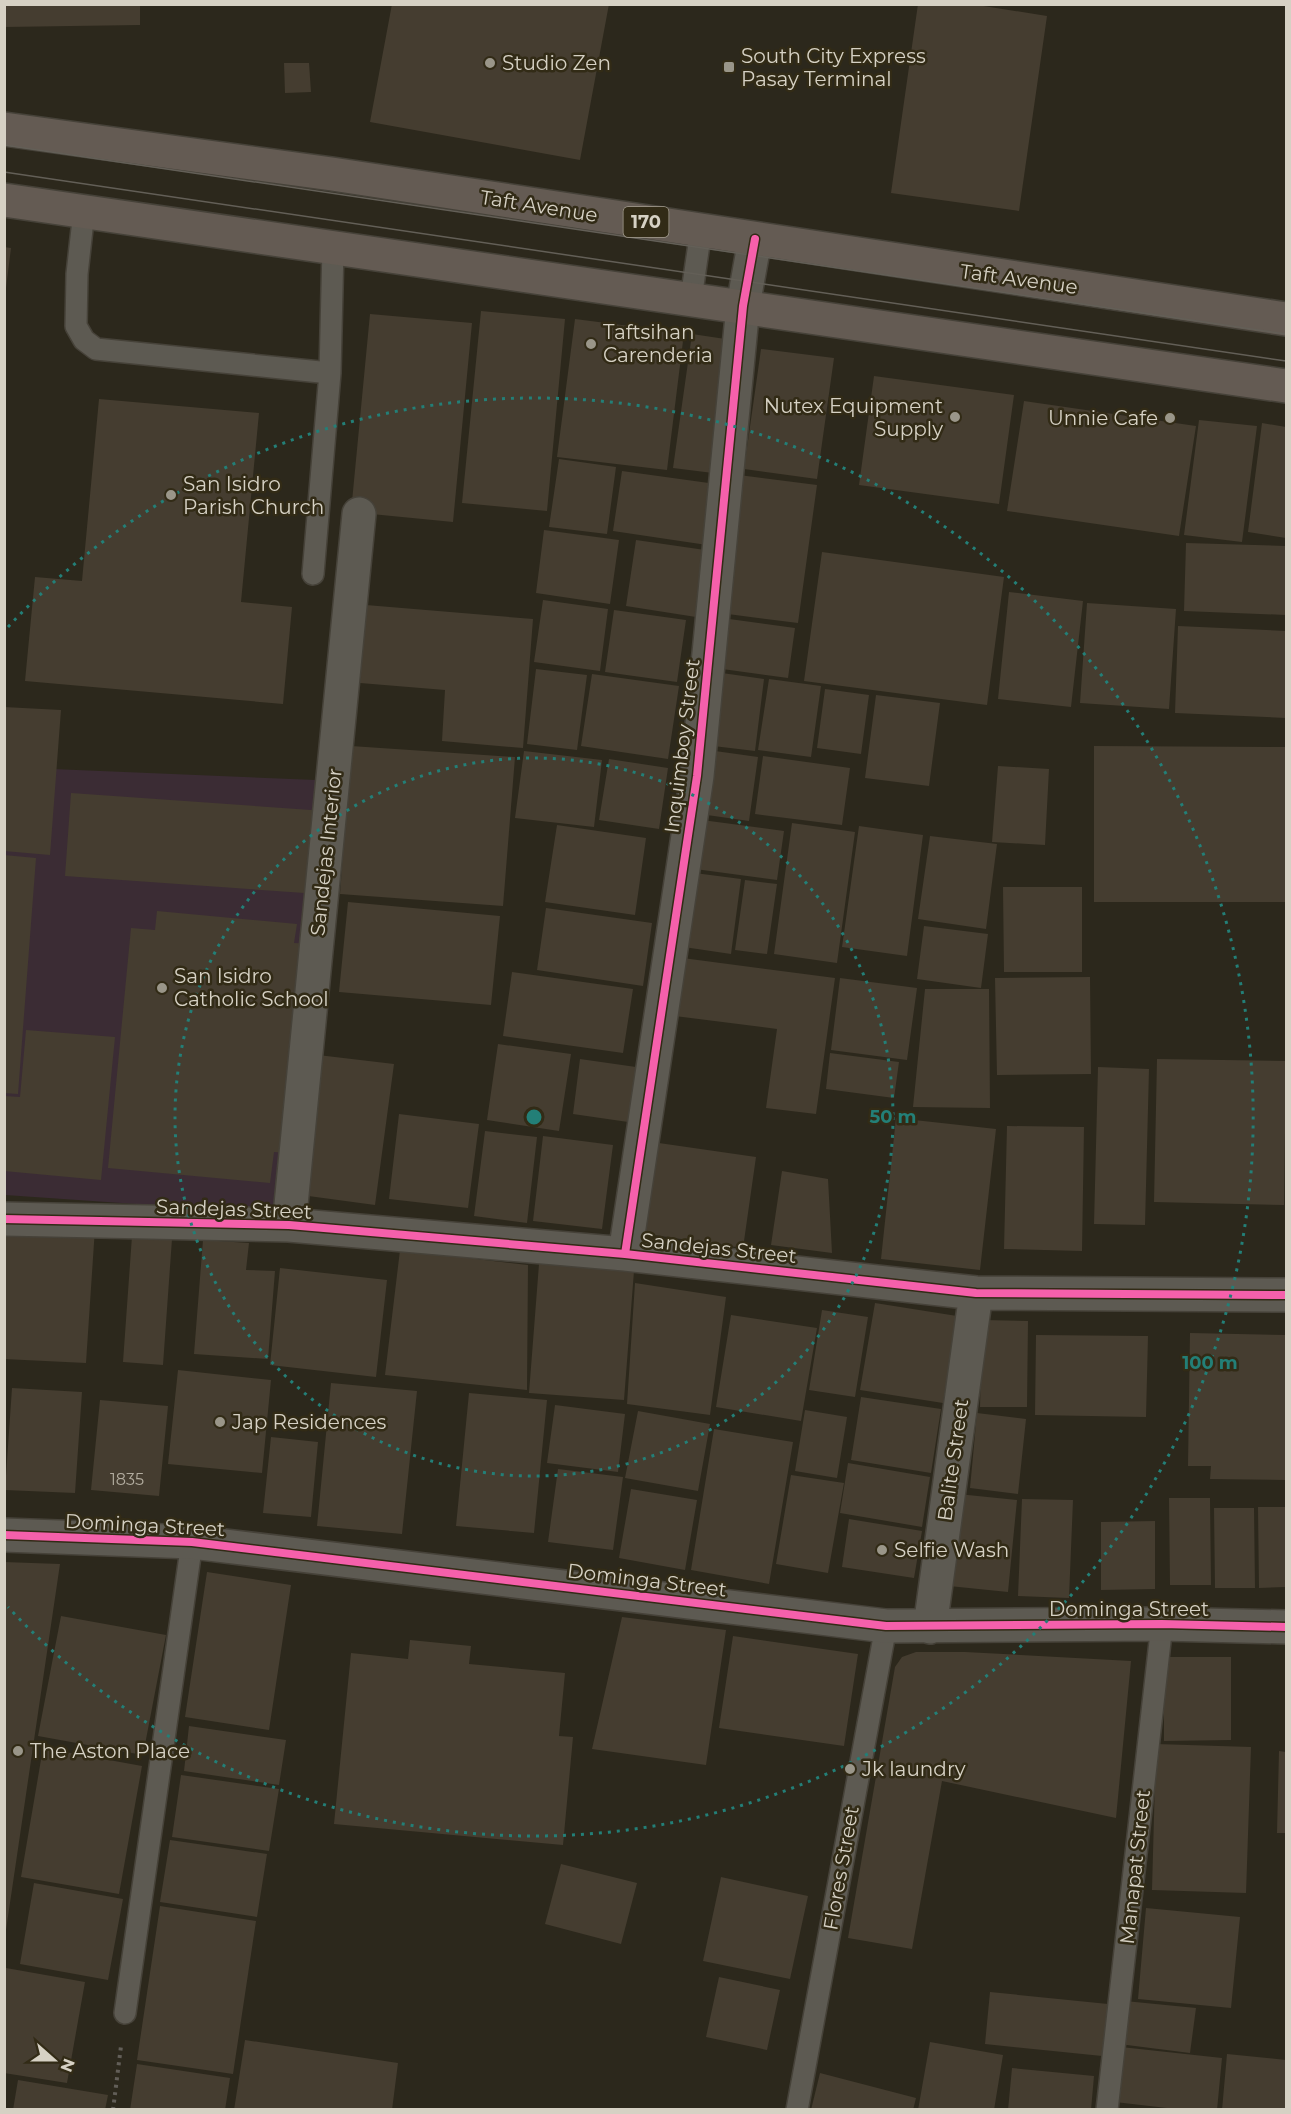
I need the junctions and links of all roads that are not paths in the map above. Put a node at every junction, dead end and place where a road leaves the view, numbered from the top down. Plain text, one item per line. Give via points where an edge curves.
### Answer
1 (4, 129) edge
2 (4, 200) edge
3 (84, 211) junction
4 (701, 230) junction
5 (755, 239) junction
6 (333, 248) junction
7 (692, 299) junction
8 (743, 306) junction
9 (1287, 319) edge
10 (330, 373) junction
11 (1287, 386) edge
12 (358, 514) dead end
13 (314, 574) dead end
14 (4, 1219) edge
15 (289, 1225) junction
16 (626, 1254) junction
17 (976, 1293) junction
18 (1287, 1295) edge
19 (4, 1534) edge
20 (192, 1542) junction
21 (1162, 1624) junction
22 (886, 1626) junction
23 (930, 1626) junction
24 (1287, 1628) edge
25 (125, 2013) road end
26 (797, 2109) edge
27 (1107, 2109) edge

1 - 4 main road, Taft Avenue / 170
2 - 3 main road
3 - 6 main road
3 - 10 lane via 76,326 84,340 96,349
4 - 5 main road, Taft Avenue / 170
4 - 7 lane
5 - 8 street, Inquimboy Street
5 - 9 main road, Taft Avenue / 170
6 - 7 main road
6 - 10 lane
7 - 8 main road
8 - 11 main road
8 - 16 street, Inquimboy Street via 697,776
10 - 13 lane
12 - 15 street, Sandejas Interior
14 - 15 street, Sandejas Street
15 - 16 street, Sandejas Street
16 - 17 street, Sandejas Street
17 - 18 street, Sandejas Street
17 - 23 street, Balite Street
19 - 20 street, Dominga Street
20 - 22 street, Dominga Street
20 - 25 lane
21 - 23 street, Dominga Street
21 - 24 street, Dominga Street
21 - 27 lane, Manapat Street
22 - 23 street, Dominga Street
22 - 26 lane, Flores Street

